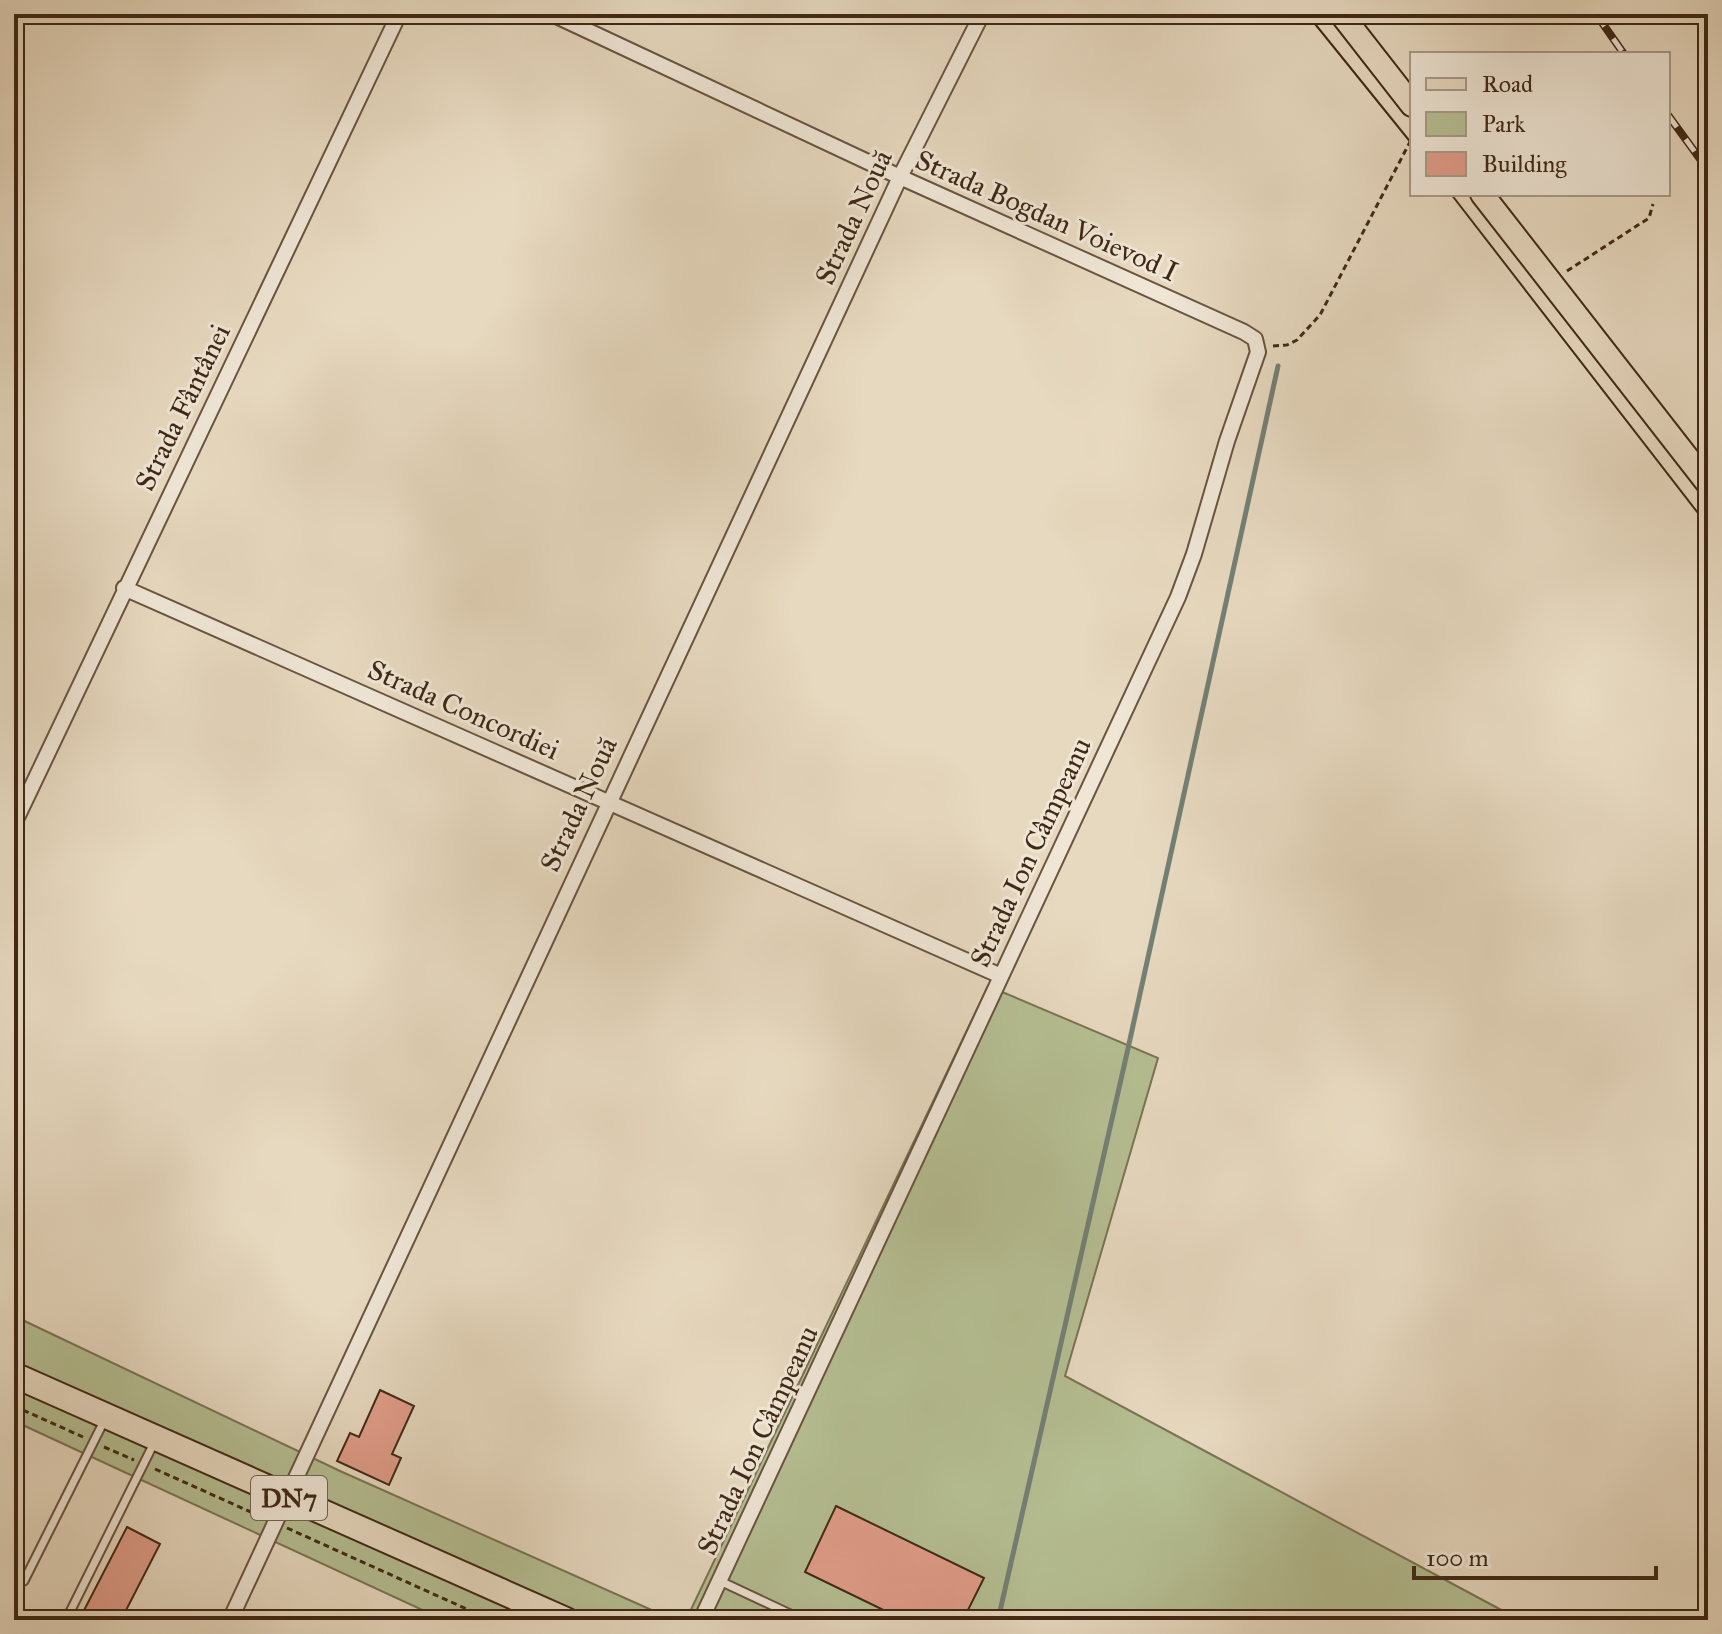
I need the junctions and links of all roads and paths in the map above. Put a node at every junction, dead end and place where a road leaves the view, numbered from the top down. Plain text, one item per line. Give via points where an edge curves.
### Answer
1 (399, 14) edge
2 (552, 14) edge
3 (982, 14) edge
4 (1341, 14) edge
5 (1410, 102) edge
6 (1410, 142) edge
7 (900, 177) junction
8 (1484, 196) edge
9 (1653, 204) dead end
10 (1550, 282) junction
11 (1257, 344) junction
12 (1708, 484) edge
13 (124, 588) junction
14 (608, 800) junction
15 (14, 824) edge
16 (1001, 976) junction
17 (14, 1375) edge
18 (14, 1406) edge
19 (106, 1417) junction
20 (156, 1439) junction
21 (93, 1442) junction
22 (143, 1464) junction
23 (287, 1497) junction
24 (276, 1523) junction
25 (24, 1581) dead end
26 (720, 1581) junction
27 (66, 1620) edge
28 (230, 1620) edge
29 (491, 1620) edge
30 (566, 1620) edge
31 (701, 1620) edge
32 (803, 1620) edge

1 - 13 street, Strada Fântânei
2 - 7 street, Strada Bogdan Voievod I
3 - 7 street, Strada Nouă
4 - 5 main road
6 - 11 path via 1320,315 1287,345
7 - 11 street, Strada Bogdan Voievod I via 1244,332
7 - 14 street, Strada Nouă
8 - 10 main road
9 - 10 path via 1649,218
10 - 12 main road
11 - 16 street, Strada Ion Câmpeanu via 1187,575
13 - 14 street, Strada Concordiei
13 - 15 street, Strada Fântânei
14 - 16 street, Strada Concordiei
14 - 23 street, Strada Nouă
16 - 26 street, Strada Ion Câmpeanu
17 - 19 highway, DN7
18 - 21 path
19 - 20 highway, DN7
19 - 21 lane
20 - 22 lane
20 - 23 highway, DN7
21 - 22 path
21 - 25 lane
22 - 24 path
22 - 27 lane
23 - 24 street, Strada Nouă
23 - 30 highway, DN7
24 - 28 street, Strada Nouă
24 - 29 path
26 - 31 street, Strada Ion Câmpeanu
26 - 32 lane

